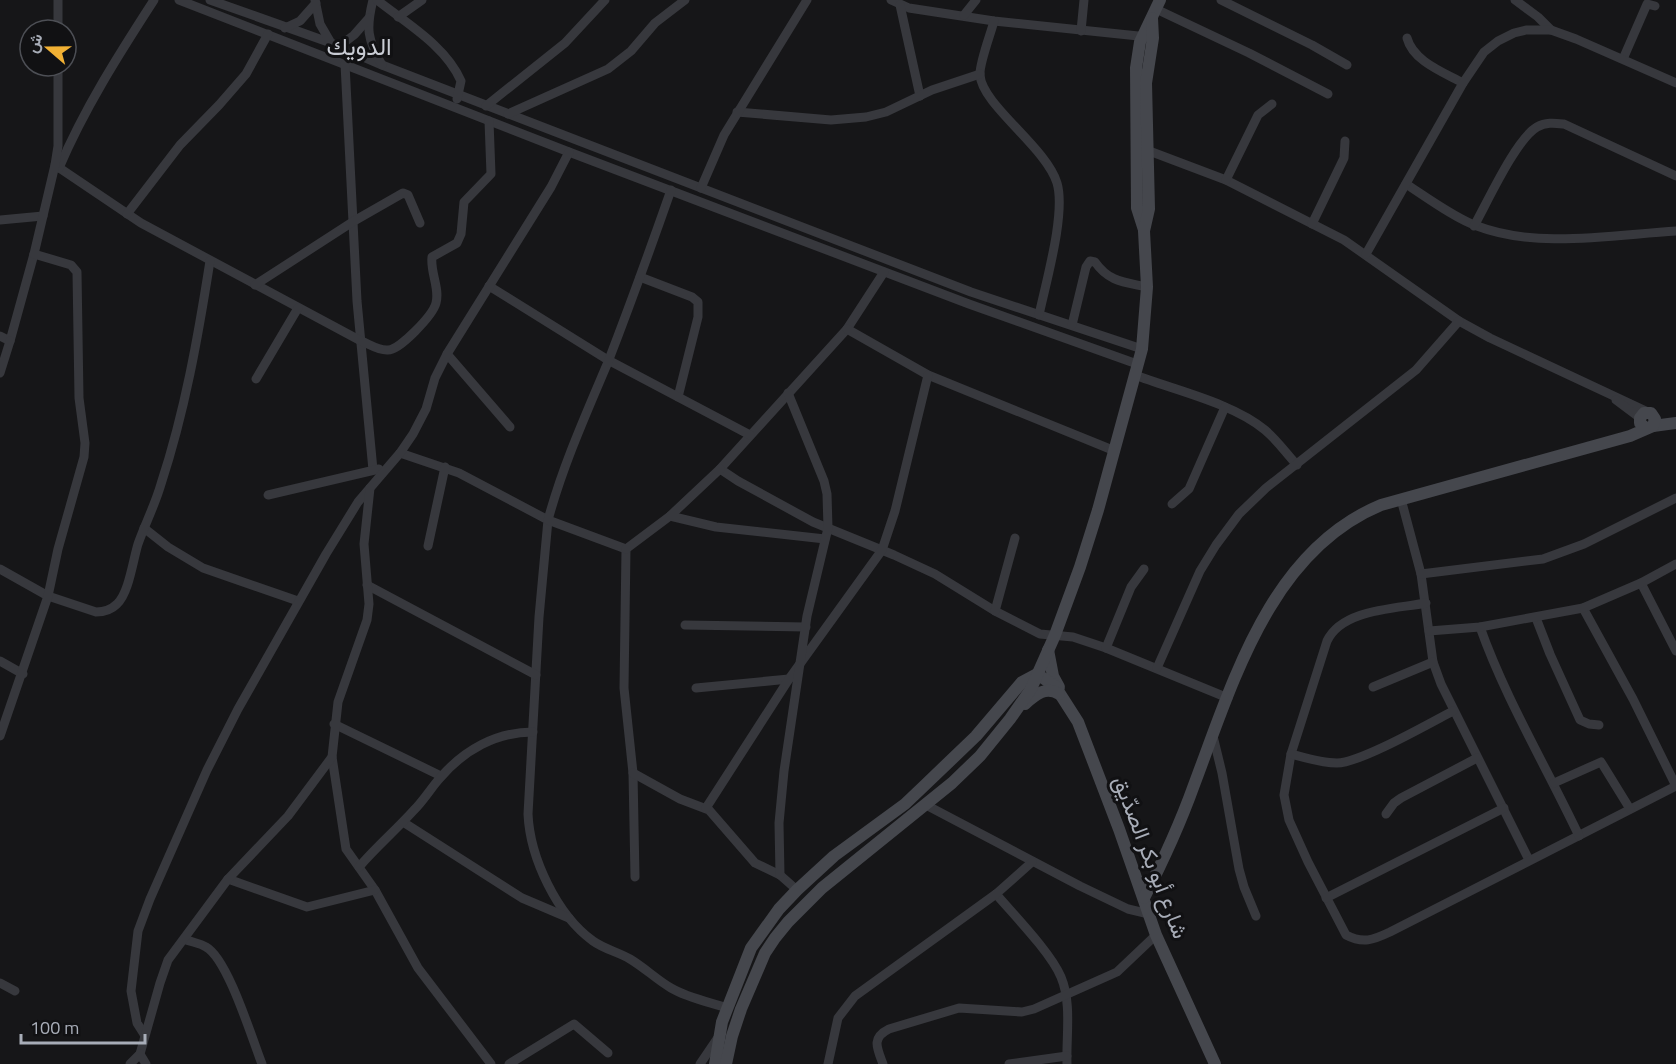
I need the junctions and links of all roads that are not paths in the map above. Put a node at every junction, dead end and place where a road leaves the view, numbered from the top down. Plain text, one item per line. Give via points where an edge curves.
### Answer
1 (58, 0) edge
2 (154, 0) edge
3 (179, 0) edge
4 (210, 0) edge
5 (375, 0) edge
6 (422, 0) edge
7 (605, 0) edge
8 (685, 0) edge
9 (807, 0) edge
10 (891, 0) edge
11 (976, 0) edge
12 (1084, 0) edge
13 (1221, 0) edge
14 (1515, 0) edge
15 (316, 1) edge
16 (1650, 3) edge
17 (900, 5) junction
18 (1156, 9) edge
19 (964, 15) junction
20 (398, 16) junction
21 (256, 17) junction
22 (58, 18) edge
23 (369, 18) junction
24 (994, 21) junction
25 (251, 27) junction
26 (285, 28) junction
27 (1551, 30) junction
28 (1081, 31) junction
29 (268, 34) junction
30 (1148, 36) junction
31 (1407, 38) dead end
32 (334, 45) junction
33 (1623, 59) junction
34 (345, 64) junction
35 (382, 65) junction
36 (1347, 65) dead end
37 (980, 74) junction
38 (58, 78) edge
39 (1462, 83) junction
40 (1676, 83) edge
41 (459, 94) junction
42 (1328, 94) dead end
43 (920, 96) junction
44 (1272, 104) dead end
45 (486, 105) junction
46 (455, 107) junction
47 (737, 112) junction
48 (508, 114) junction
49 (489, 121) junction
50 (1345, 141) dead end
51 (1141, 149) junction
52 (569, 152) junction
53 (57, 167) junction
54 (1676, 176) edge
55 (1226, 180) junction
56 (1406, 184) junction
57 (701, 188) junction
58 (671, 190) junction
59 (128, 214) junction
60 (43, 216) junction
61 (0, 220) edge
62 (354, 221) junction
63 (420, 223) dead end
64 (1312, 224) junction
65 (1474, 226) junction
66 (1676, 231) edge
67 (858, 249) junction
68 (34, 254) junction
69 (1366, 254) junction
70 (854, 260) junction
71 (210, 261) junction
72 (884, 272) junction
73 (640, 277) junction
74 (255, 285) junction
75 (489, 286) junction
76 (1147, 287) junction
77 (298, 308) junction
78 (1040, 315) junction
79 (1460, 321) junction
80 (1072, 325) junction
81 (847, 329) junction
82 (0, 336) edge
83 (10, 341) junction
84 (361, 341) junction
85 (1142, 349) junction
86 (447, 354) junction
87 (608, 360) junction
88 (1136, 370) junction
89 (0, 374) edge
90 (928, 375) junction
91 (256, 379) dead end
92 (788, 393) junction
93 (678, 397) junction
94 (1225, 407) junction
95 (1676, 418) edge
96 (1647, 420) junction
97 (1676, 423) edge
98 (510, 427) dead end
99 (750, 435) junction
100 (1115, 451) junction
101 (400, 453) junction
102 (1297, 465) junction
103 (445, 467) junction
104 (387, 468) junction
105 (720, 469) junction
106 (373, 470) junction
107 (370, 488) junction
108 (268, 495) dead end
109 (1676, 498) edge
110 (1401, 499) junction
111 (1172, 504) dead end
112 (670, 516) junction
113 (548, 520) junction
114 (144, 528) junction
115 (828, 528) junction
116 (1014, 538) dead end
117 (825, 539) junction
118 (428, 546) dead end
119 (626, 549) junction
120 (882, 550) junction
121 (1676, 564) edge
122 (0, 569) edge
123 (1144, 569) dead end
124 (1421, 574) junction
125 (1641, 583) junction
126 (367, 585) junction
127 (48, 596) junction
128 (298, 601) junction
129 (1426, 603) junction
130 (1583, 608) junction
131 (994, 611) junction
132 (1536, 618) junction
133 (685, 625) dead end
134 (806, 627) junction
135 (1480, 627) junction
136 (1429, 631) junction
137 (1055, 635) junction
138 (1106, 648) junction
139 (1048, 650) junction
140 (1676, 651) edge
141 (0, 661) edge
142 (1433, 662) junction
143 (801, 663) junction
144 (1157, 668) junction
145 (23, 674) junction
146 (1037, 674) junction
147 (536, 675) junction
148 (789, 679) junction
149 (1373, 687) dead end
150 (696, 688) dead end
151 (1063, 697) junction
152 (1228, 698) junction
153 (1453, 711) junction
154 (1010, 718) junction
155 (334, 724) junction
156 (1599, 725) dead end
157 (533, 732) junction
158 (0, 736) edge
159 (1212, 736) junction
160 (1291, 754) junction
161 (332, 757) junction
162 (1477, 758) junction
163 (633, 772) junction
164 (441, 776) junction
165 (1554, 783) junction
166 (1676, 786) edge
167 (926, 805) junction
168 (706, 807) junction
169 (1504, 808) junction
170 (1630, 809) junction
171 (1386, 814) dead end
172 (403, 822) junction
173 (1579, 836) junction
174 (1529, 860) junction
175 (1032, 862) junction
176 (359, 867) junction
177 (780, 875) junction
178 (635, 877) dead end
179 (228, 879) junction
180 (375, 890) junction
181 (797, 890) junction
182 (996, 894) junction
183 (1144, 898) junction
184 (1326, 898) junction
185 (1149, 914) junction
186 (1256, 916) dead end
187 (569, 918) junction
188 (1156, 935) junction
189 (184, 939) junction
190 (738, 980) junction
191 (0, 983) edge
192 (751, 984) junction
193 (15, 991) dead end
194 (1065, 996) junction
195 (728, 1008) junction
196 (144, 1034) junction
197 (719, 1036) junction
198 (608, 1053) dead end
199 (140, 1054) junction
200 (1067, 1060) edge
201 (130, 1064) edge
202 (146, 1064) edge
203 (262, 1064) edge
204 (491, 1064) edge
205 (509, 1064) edge
206 (700, 1064) edge
207 (715, 1064) edge
208 (726, 1064) edge
209 (828, 1064) edge
210 (883, 1064) edge
211 (1009, 1064) edge
212 (1215, 1064) edge

1 - 22 street
2 - 53 street via 91,102
3 - 25 street
4 - 21 street
5 - 20 street
5 - 23 street
6 - 20 street
7 - 45 street via 565,43
8 - 48 street via 608,69
9 - 47 street
10 - 17 street
11 - 19 street
12 - 28 street
13 - 36 street
14 - 27 street
15 - 26 street via 300,21
15 - 32 street via 320,24
16 - 33 street
17 - 19 street
17 - 43 street
18 - 30 street
18 - 42 street
19 - 24 street
20 - 41 street via 450,63 460,79
21 - 25 street
21 - 26 street
23 - 32 street via 354,35
23 - 35 street via 370,40
24 - 28 street
24 - 37 street
25 - 29 street
26 - 32 street
27 - 33 street
27 - 39 street via 1526,30 1498,41 1484,52
28 - 30 street
29 - 34 street
29 - 59 street via 246,74 180,145
30 - 51 street
31 - 39 street via 1413,52
32 - 35 street
33 - 40 street
34 - 46 street
34 - 62 street
35 - 41 street
37 - 43 street
37 - 78 street via 987,92 1048,163 1057,184 1058,217
38 - 53 street
39 - 56 street
41 - 45 street
41 - 46 street
43 - 47 street via 866,117 831,120
44 - 55 street via 1258,115
45 - 48 street
46 - 49 street
47 - 57 street
48 - 57 street
49 - 52 street
49 - 84 street via 491,174 464,202 457,243 432,257 436,305 396,349 383,350
50 - 64 street via 1341,165
51 - 55 street
51 - 76 street via 1149,209 1144,231
52 - 58 street
52 - 75 street
53 - 59 street
53 - 60 street
54 - 65 street via 1564,124 1549,122 1536,127 1514,154
55 - 64 street
56 - 65 street
56 - 69 street
57 - 67 street
58 - 70 street
58 - 73 street
59 - 71 street
60 - 61 street
60 - 68 street
62 - 63 street via 403,193 408,195
62 - 74 street
62 - 84 street
64 - 69 street
65 - 66 street via 1533,239
67 - 70 street
67 - 78 street
68 - 83 street
68 - 127 street via 71,265 77,272 79,398 85,443
69 - 79 street
70 - 72 street
71 - 74 street
71 - 114 street via 188,388 162,484
72 - 81 street
72 - 88 street
73 - 87 street
73 - 93 street via 699,302
74 - 77 street
75 - 86 street
75 - 87 street
76 - 80 street via 1112,278 1090,261
76 - 85 street
77 - 84 street
77 - 91 street
78 - 80 street
79 - 96 street via 1490,339 1607,392
79 - 102 street via 1416,370
80 - 85 street
81 - 90 street
81 - 92 street
82 - 83 street
83 - 89 street
84 - 106 street
85 - 88 street
86 - 98 street
86 - 101 street via 420,422
87 - 93 street
87 - 113 street via 572,447
88 - 94 street
88 - 100 street
90 - 100 street
90 - 120 street via 896,511
92 - 99 street
92 - 115 street via 824,481
93 - 99 street
94 - 102 street via 1264,430
94 - 111 street via 1189,489
95 - 96 street
96 - 97 street
96 - 110 street via 1615,440
99 - 105 street
100 - 137 street
101 - 103 street
101 - 104 street
102 - 144 street via 1239,514 1216,545 1196,579
103 - 113 street
103 - 118 street
104 - 106 street
104 - 107 street
105 - 112 street
105 - 115 street via 770,500
106 - 108 street
107 - 126 street via 364,544
107 - 128 street
109 - 124 street via 1584,544 1543,559
110 - 124 street
110 - 152 street via 1350,520 1297,568 1274,599
112 - 117 street via 716,527
112 - 119 street
113 - 119 street
113 - 147 street
114 - 127 street via 118,604 96,612
114 - 128 street via 203,568
115 - 117 street
115 - 120 street
116 - 131 street
117 - 134 street
119 - 163 street via 624,688
120 - 131 street via 935,574
120 - 143 street
121 - 125 street
122 - 127 street
123 - 138 street via 1134,581
124 - 129 street
125 - 130 street
125 - 140 street
126 - 147 street
126 - 155 street via 368,620 343,686
127 - 145 street
128 - 196 street via 220,744 138,931 131,991 137,1023
129 - 136 street
129 - 160 street via 1356,616 1335,628 1326,641
130 - 132 street
130 - 166 street
131 - 137 street via 1040,634
132 - 135 street
132 - 156 street via 1580,720
133 - 134 street
134 - 143 street
135 - 136 street
135 - 165 street via 1517,714
136 - 142 street
137 - 138 street
137 - 139 street
138 - 144 street
139 - 146 street
139 - 151 street via 1053,676
141 - 145 street
142 - 149 street
142 - 153 street
143 - 148 street
143 - 177 street via 779,823
144 - 152 street
145 - 158 street
146 - 151 street, شارع أبو بكر الصدّيق
146 - 154 street
146 - 181 street via 1022,682 976,736 905,804 834,856
147 - 157 street
148 - 150 street
148 - 168 street
151 - 154 street via 1050,690 1039,693
151 - 183 street, شارع أبو بكر الصدّيق via 1078,722
152 - 159 street
153 - 160 street via 1347,762
153 - 162 street
154 - 167 street via 980,756
155 - 161 street
155 - 164 street
157 - 164 street via 493,738 474,748
157 - 187 street via 529,827 543,875
159 - 183 street via 1180,822
159 - 186 street via 1239,868
160 - 184 street via 1284,789 1285,808
161 - 176 street via 344,843
161 - 179 street via 288,816
162 - 169 street
162 - 171 street via 1401,798
163 - 168 street via 680,799
163 - 178 street
164 - 172 street
165 - 170 street via 1601,762
165 - 173 street
166 - 170 street
167 - 175 street
167 - 192 street via 822,888 788,922 765,953
168 - 177 street via 755,863
169 - 174 street
169 - 184 street
170 - 173 street
172 - 176 street
172 - 187 street via 522,898
173 - 174 street
174 - 184 street via 1370,941 1346,935
175 - 182 street
175 - 185 street via 1128,909
176 - 180 street
177 - 181 street
179 - 180 street via 307,907
179 - 189 street
180 - 204 street via 418,968
181 - 190 street via 764,928
182 - 194 street via 1055,966
182 - 209 street via 855,996 838,1018
183 - 185 street, شارع أبو بكر الصدّيق
185 - 188 street, شارع أبو بكر الصدّيق
187 - 195 street via 592,941 630,959 672,989
188 - 194 street via 1117,972
188 - 212 street, شارع أبو بكر الصدّيق
189 - 196 street via 168,960
189 - 203 street via 207,947 219,959
190 - 192 street
190 - 195 street
191 - 193 street
192 - 208 street
194 - 200 street
194 - 210 street via 1028,1011 959,1008 889,1029 880,1034 876,1043
195 - 197 street
196 - 199 street
197 - 206 street
197 - 207 street
198 - 205 street via 574,1024
199 - 201 street
199 - 202 street
200 - 211 street

